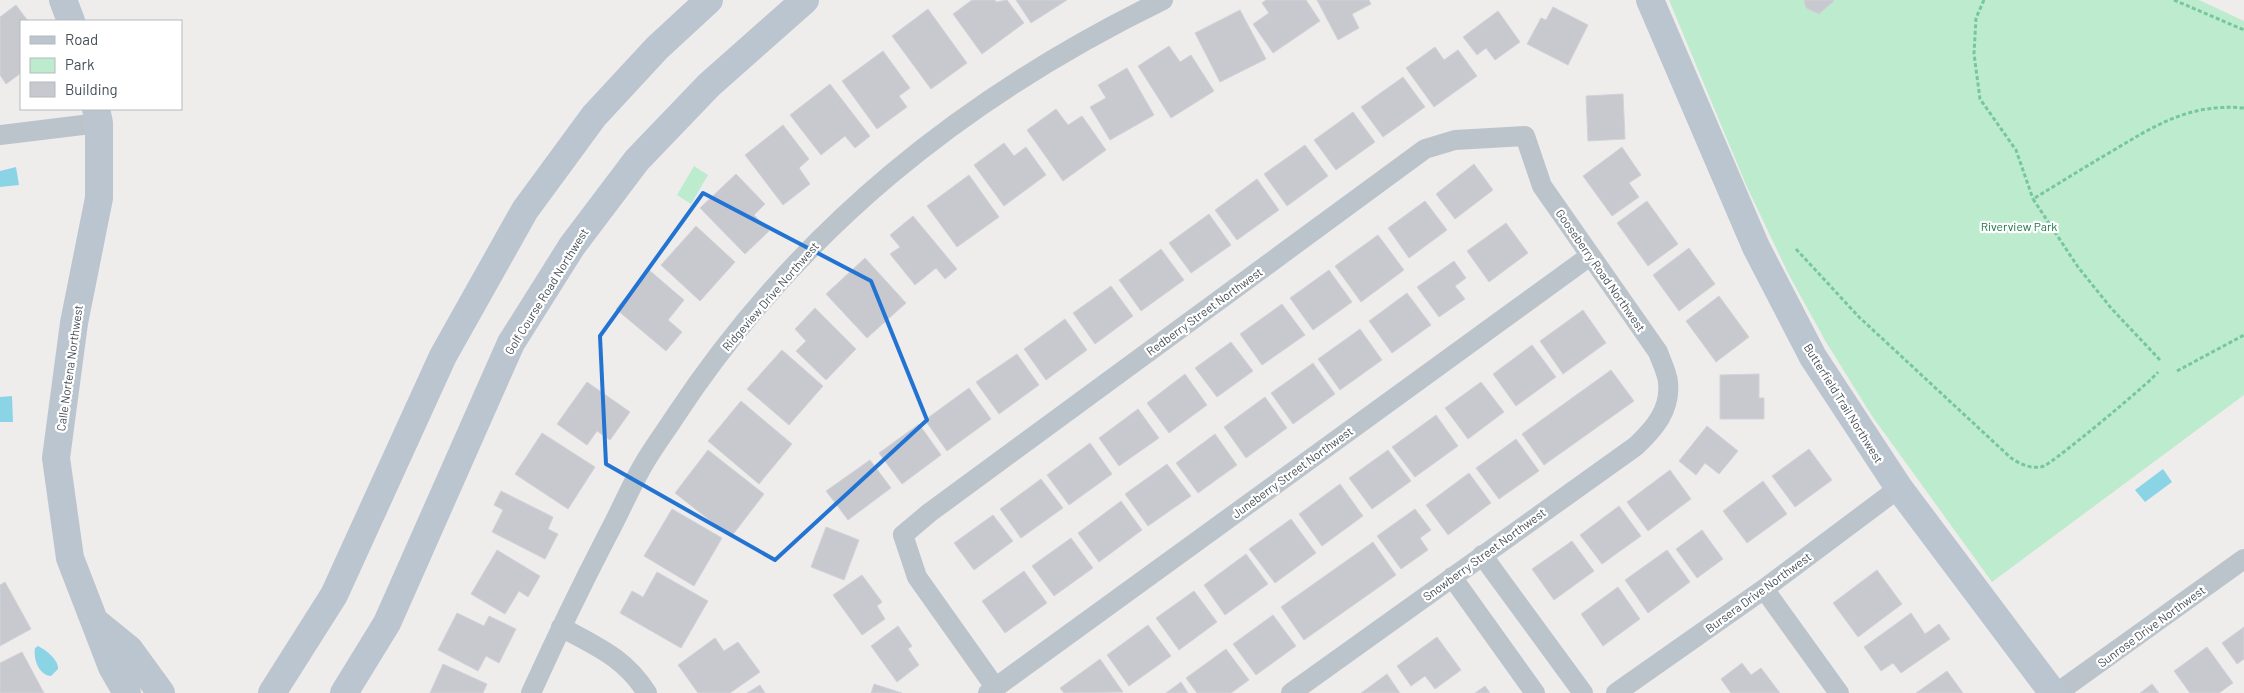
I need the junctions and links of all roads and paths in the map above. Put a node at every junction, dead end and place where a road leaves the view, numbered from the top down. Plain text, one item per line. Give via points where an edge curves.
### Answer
1 (64, 0) edge
2 (709, 0) edge
3 (805, 0) edge
4 (1163, 0) edge
5 (1650, 0) edge
6 (1984, 0) edge
7 (2174, 0) edge
8 (71, 20) edge
9 (2244, 30) edge
10 (2244, 108) edge
11 (98, 116) edge
12 (0, 135) edge
13 (1525, 136) joint
14 (2033, 199) junction
15 (1796, 248) dead end
16 (1590, 256) junction
17 (2244, 336) edge
18 (2160, 360) dead end
19 (2177, 371) dead end
20 (2158, 372) dead end
21 (1666, 405) joint
22 (1899, 488) junction
23 (1482, 554) junction
24 (2244, 559) edge
25 (1452, 577) junction
26 (1764, 589) junction
27 (96, 623) junction
28 (561, 627) junction
29 (991, 690) edge
30 (127, 693) edge
31 (161, 693) edge
32 (272, 693) edge
33 (344, 693) edge
34 (531, 693) edge
35 (647, 693) edge
36 (1291, 693) edge
37 (1536, 693) edge
38 (1583, 693) edge
39 (1616, 693) edge
40 (1839, 693) edge
41 (2053, 693) edge
42 (2057, 693) edge

1 - 8 main road
2 - 32 main road via 657,48 594,116 525,210 443,356 334,595
3 - 33 main road, Golf Course Road Northwest via 709,85 637,160 572,246 511,343 386,622
4 - 28 street, Ridgeview Drive Northwest via 1043,65 954,123 858,201 802,255 738,329 642,467
5 - 22 main road, Butterfield Trail Northwest via 1756,247 1813,357
6 - 14 path via 1976,18 1974,54 1980,99 2016,150
7 - 9 path
10 - 14 path via 2203,108 2180,114 2154,126
11 - 12 street
11 - 27 main road, Calle Nortena Northwest via 99,198 74,323 56,458 70,558
13 - 16 street, Gooseberry Road Northwest via 1542,186
13 - 29 street, Redberry Street Northwest via 1455,140 1425,149 903,535 917,577
14 - 18 path via 2078,267
15 - 20 path via 1859,317 2011,458 2023,465 2044,466
16 - 21 street, Gooseberry Road Northwest via 1658,352 1668,382
16 - 29 street, Juneberry Street Northwest
17 - 19 path
21 - 23 street, Snowberry Street Northwest via 1656,427 1636,446
22 - 26 street, Bursera Drive Northwest
22 - 41 main road, Butterfield Trail Northwest
23 - 25 street, Snowberry Street Northwest
23 - 38 street
24 - 42 street, Sunrose Drive Northwest
25 - 36 street, Snowberry Street Northwest
25 - 37 street
26 - 39 street, Bursera Drive Northwest
26 - 40 street
27 - 30 main road, Calle Nortena Northwest via 112,667
27 - 31 main road, Calle Nortena Northwest via 129,650
28 - 34 street, Ridgeview Drive Northwest
28 - 35 street via 612,655 635,675

